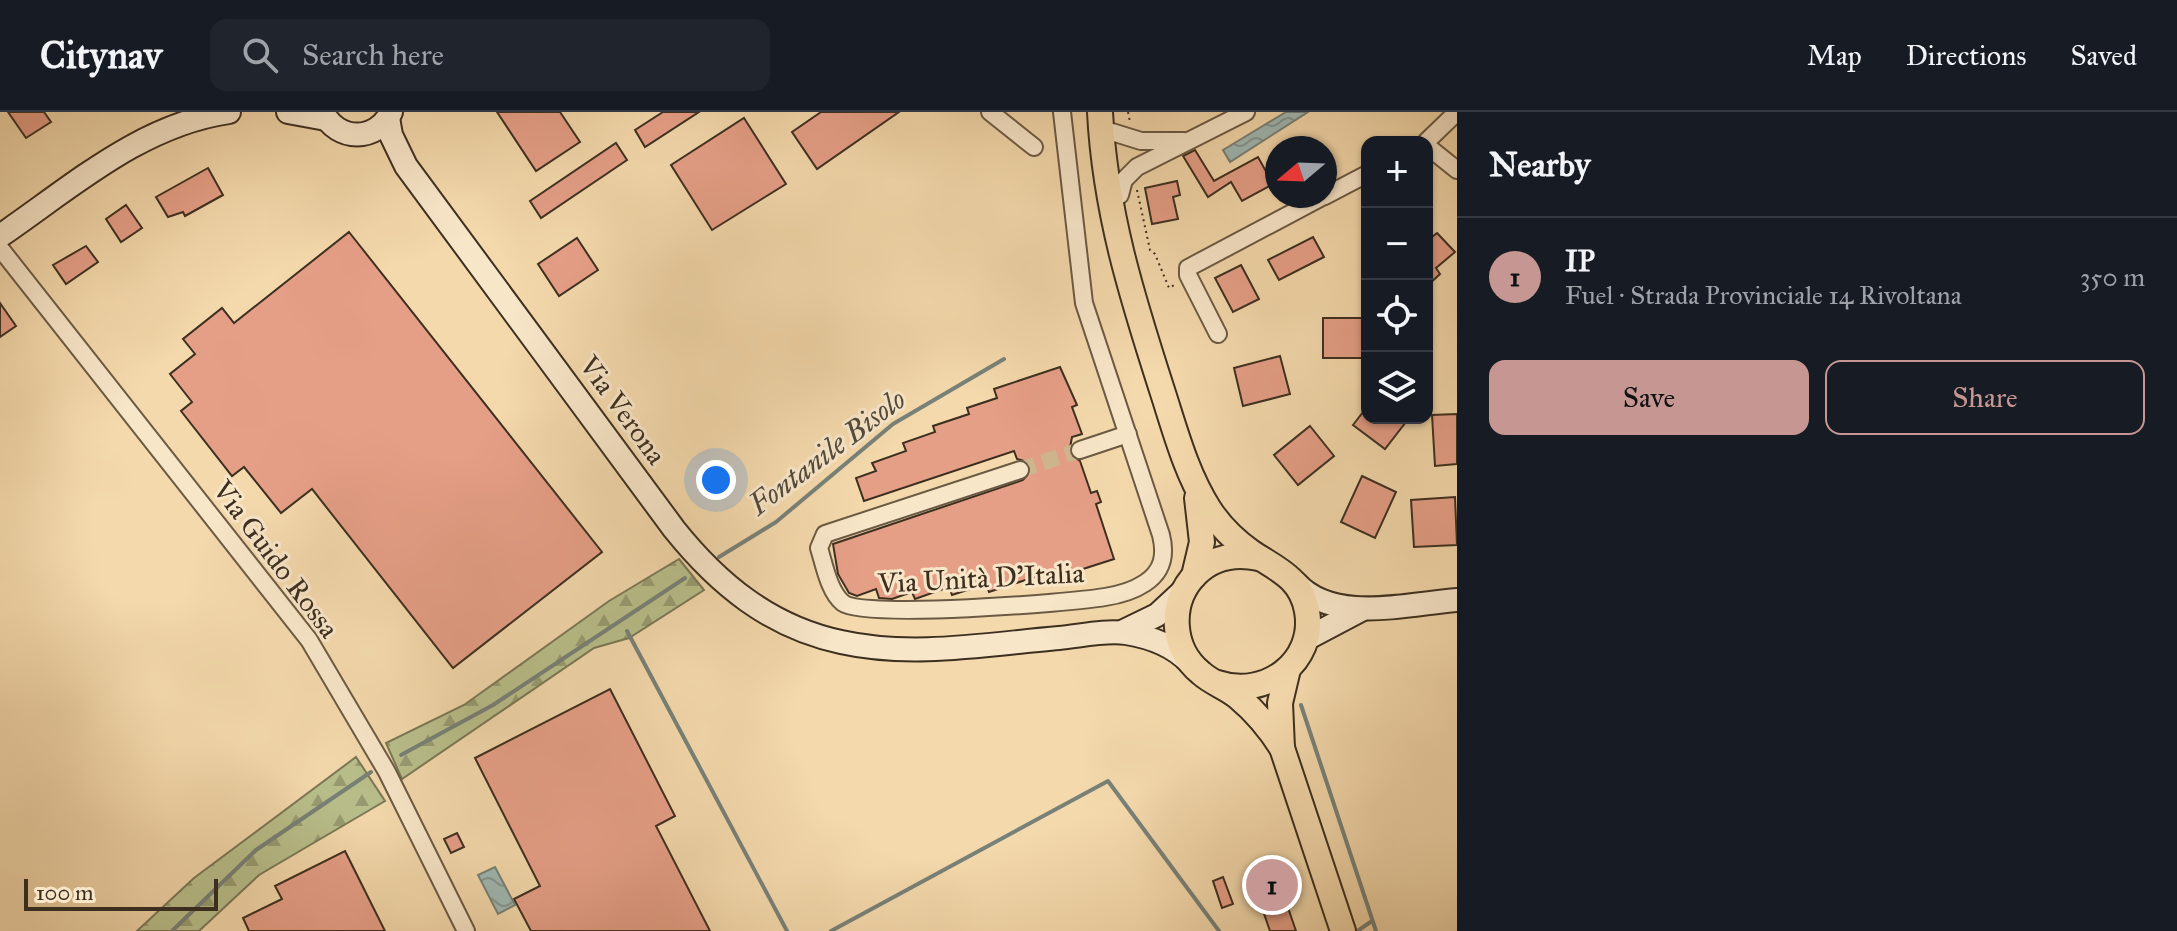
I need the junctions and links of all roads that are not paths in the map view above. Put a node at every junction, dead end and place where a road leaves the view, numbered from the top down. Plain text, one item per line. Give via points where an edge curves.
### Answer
1 (229, 112) edge
2 (288, 112) edge
3 (990, 112) edge
4 (1062, 112) edge
5 (1246, 112) edge
6 (1457, 112) edge
7 (389, 115) edge
8 (325, 116) edge
9 (1108, 119) edge
10 (355, 136) junction
11 (1433, 137) edge
12 (1190, 141) junction
13 (1034, 147) dead end
14 (1433, 150) edge
15 (406, 166) junction
16 (1457, 170) edge
17 (1361, 177) edge
18 (1128, 190) junction
19 (1337, 190) edge
20 (1302, 208) edge
21 (0, 236) edge
22 (0, 248) edge
23 (1139, 313) junction
24 (1218, 334) dead end
25 (1128, 434) junction
26 (1080, 450) tunnel mouth
27 (1020, 470) tunnel mouth
28 (1195, 483) junction
29 (1267, 560) junction
30 (1189, 583) junction
31 (1296, 583) junction
32 (1457, 600) edge
33 (1368, 607) junction
34 (1122, 632) junction
35 (1306, 639) junction
36 (1191, 664) junction
37 (1288, 669) junction
38 (1218, 683) junction
39 (1282, 748) junction
40 (466, 931) edge
41 (1343, 931) edge

1 - 21 street via 174,124 139,140
2 - 8 street, Via Verona
3 - 13 street
4 - 25 street, Via Unità D'Italia via 1082,292
5 - 12 street
6 - 11 street
7 - 10 street via 374,131
7 - 15 street, Via Verona
8 - 10 street, Via Verona via 334,128
9 - 12 street via 1141,141
9 - 18 main road
9 - 23 main road via 1118,251
10 - 15 street, Via Verona
12 - 18 street via 1134,170 1122,183
14 - 16 street
15 - 34 street, Via Verona via 680,538 722,582 757,608 827,639 883,648
17 - 19 street
18 - 23 main road
20 - 24 street via 1188,268
22 - 40 street, Via Guido Rossa via 309,640 387,772
23 - 28 main road
25 - 26 street
25 - 27 street, Via Unità D'Italia via 1164,550 1158,570 1142,584 1094,599 895,611 857,609 836,596 819,548 825,534
28 - 29 main road via 1223,527
28 - 30 main road via 1203,536
29 - 30 main road via 1227,557
29 - 31 main road
30 - 34 street, Via Verona via 1157,615
30 - 36 main road via 1176,629
31 - 33 street via 1326,604
31 - 35 main road via 1307,609
32 - 33 street
33 - 35 street
34 - 36 street, Via Verona via 1163,643
35 - 37 main road
36 - 38 main road
37 - 38 main road via 1257,686
37 - 39 main road via 1280,703
38 - 39 main road via 1258,715
39 - 41 main road

